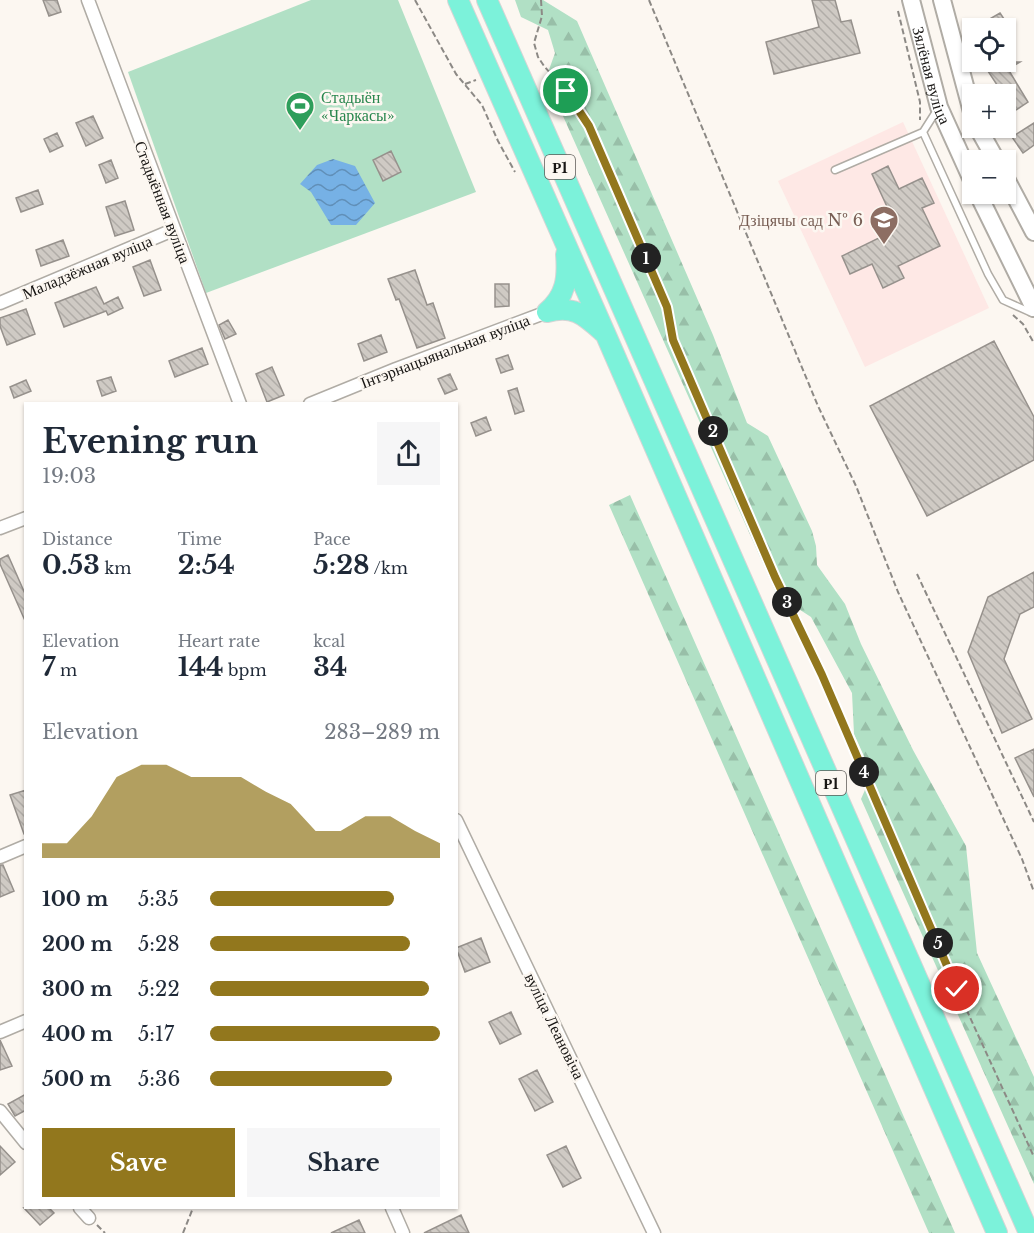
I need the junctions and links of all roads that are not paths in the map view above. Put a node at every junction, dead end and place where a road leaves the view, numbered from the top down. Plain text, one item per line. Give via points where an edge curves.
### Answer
1 (88, 0) edge
2 (458, 0) edge
3 (488, 0) edge
4 (911, 0) edge
5 (942, 0) edge
6 (964, 84) edge
7 (939, 107) junction
8 (923, 132) junction
9 (962, 158) edge
10 (835, 170) dead end
11 (1016, 196) edge
12 (983, 204) edge
13 (1032, 223) edge
14 (173, 230) junction
15 (563, 237) junction
16 (0, 303) edge
17 (1034, 308) edge
18 (547, 312) junction
19 (1034, 314) edge
20 (606, 333) junction
21 (239, 402) edge
22 (315, 402) edge
23 (24, 519) edge
24 (0, 528) edge
25 (458, 826) edge
26 (24, 847) edge
27 (0, 857) edge
28 (24, 1022) edge
29 (0, 1032) edge
30 (0, 1111) edge
31 (24, 1141) edge
32 (81, 1209) edge
33 (392, 1209) edge
34 (89, 1218) dead end
35 (403, 1233) edge
36 (654, 1233) edge
37 (997, 1233) edge
38 (1029, 1233) edge

1 - 14 street, Стадыённая вуліца
2 - 15 highway, Р1
3 - 38 highway, Р1
4 - 7 main road, Зялёная вуліца
5 - 6 main road, Зялёная вуліца
7 - 8 lane
7 - 9 main road, Зялёная вуліца
8 - 10 lane
8 - 19 lane via 1003,300
11 - 13 main road
12 - 17 main road
14 - 16 street, Маладзёжная вуліца
14 - 21 street, Стадыённая вуліца
15 - 18 highway via 567,255 565,289
15 - 20 highway, Р1
18 - 20 highway via 572,310
18 - 22 street, Інтэрнацыянальная вуліца
20 - 37 highway, Р1
23 - 24 street
25 - 36 street, вуліца Леановіча
26 - 27 street
28 - 29 street
30 - 31 street
32 - 34 street
33 - 35 street

